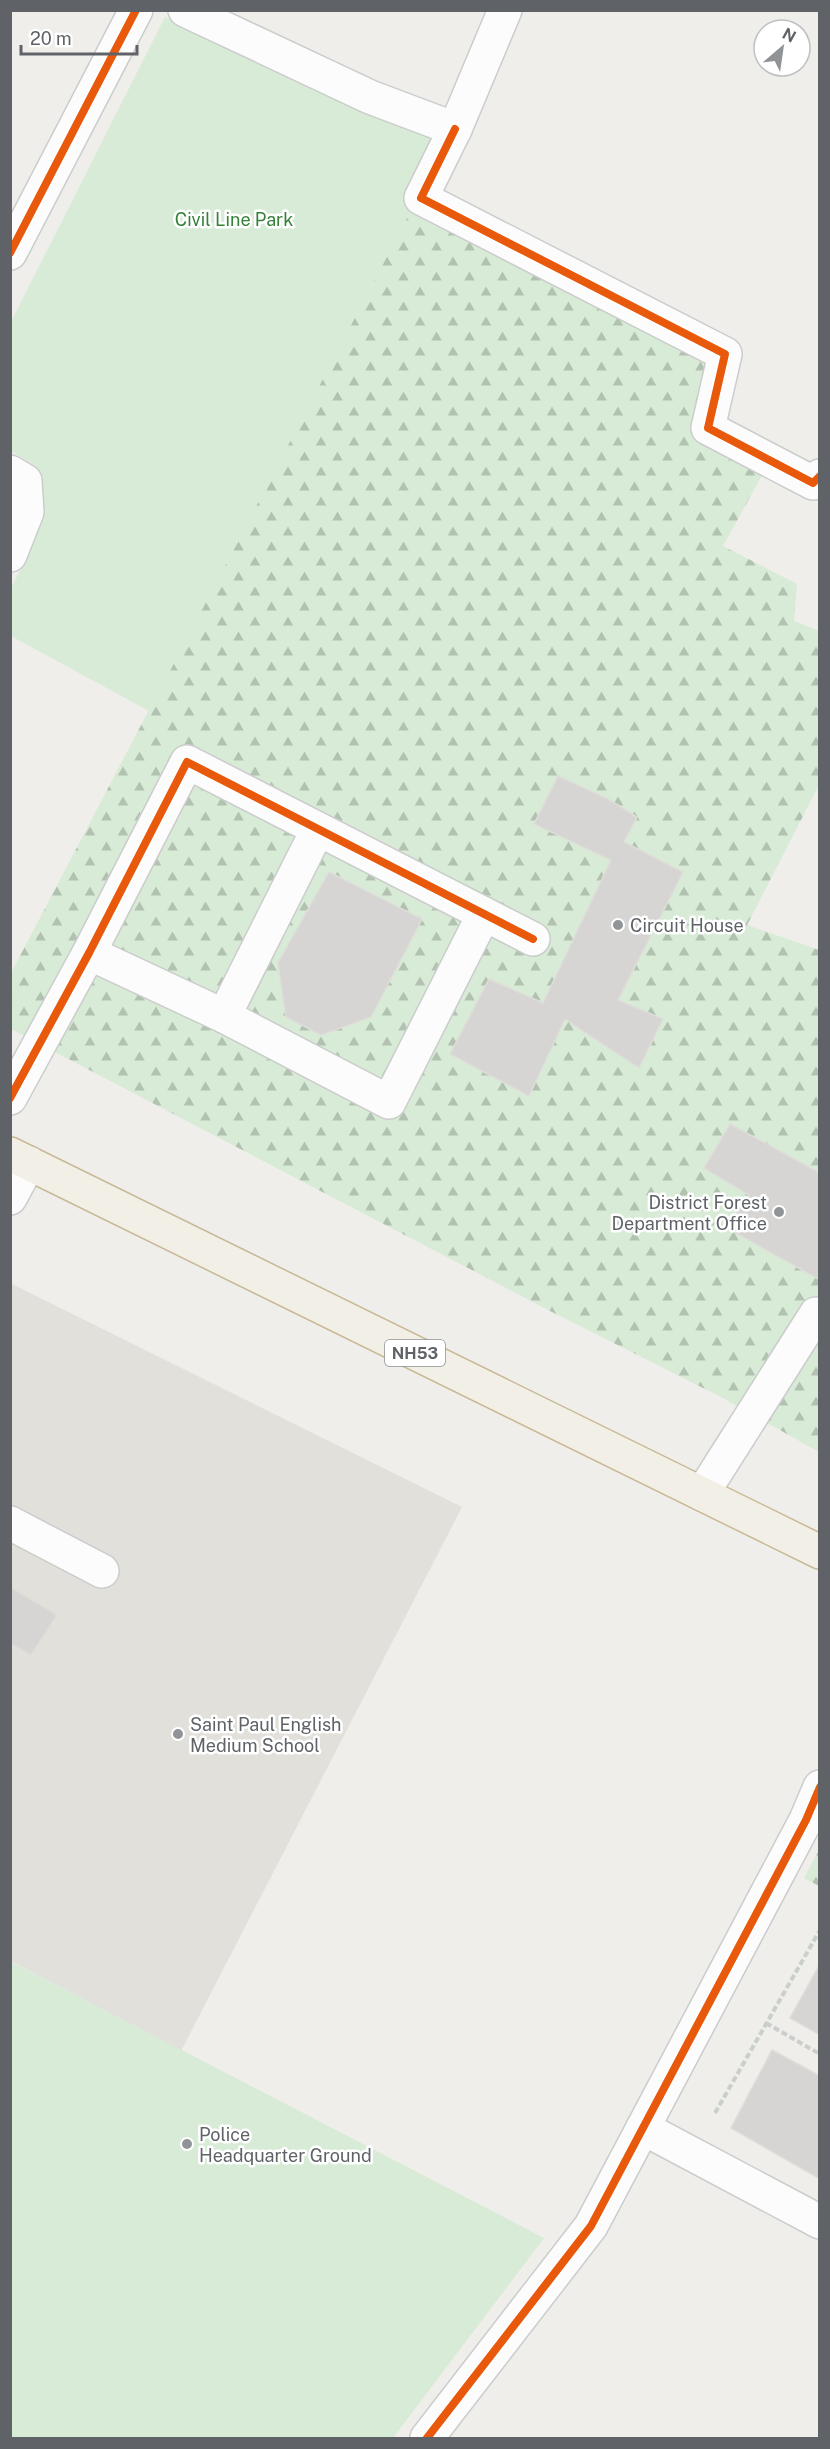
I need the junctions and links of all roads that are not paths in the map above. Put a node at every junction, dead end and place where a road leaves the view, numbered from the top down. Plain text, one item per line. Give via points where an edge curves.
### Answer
1 (136, 10) edge
2 (185, 10) edge
3 (505, 10) edge
4 (455, 129) junction
5 (10, 253) edge
6 (10, 472) edge
7 (819, 476) edge
8 (10, 555) edge
9 (318, 829) junction
10 (484, 914) junction
11 (533, 939) dead end
12 (89, 952) junction
13 (224, 1016) junction
14 (10, 1098) edge
15 (20, 1159) edge
16 (10, 1198) edge
17 (819, 1316) edge
18 (702, 1494) junction
19 (10, 1522) edge
20 (819, 1552) edge
21 (102, 1571) dead end
22 (819, 1787) edge
23 (643, 2128) junction
24 (819, 2223) edge
25 (427, 2439) edge

1 - 5 street
2 - 4 street via 370,97
3 - 4 street
4 - 7 street via 421,198 725,354 708,428 813,483
6 - 8 street via 25,481 27,512
9 - 10 street
9 - 12 street via 187,762
9 - 13 street
10 - 11 street
10 - 13 street via 389,1102
12 - 13 street
12 - 14 street
15 - 16 street
15 - 18 highway, NH53
17 - 18 street via 816,1314
18 - 20 highway, NH53
19 - 21 street
22 - 23 street via 806,1820
23 - 24 street
23 - 25 street via 591,2226

